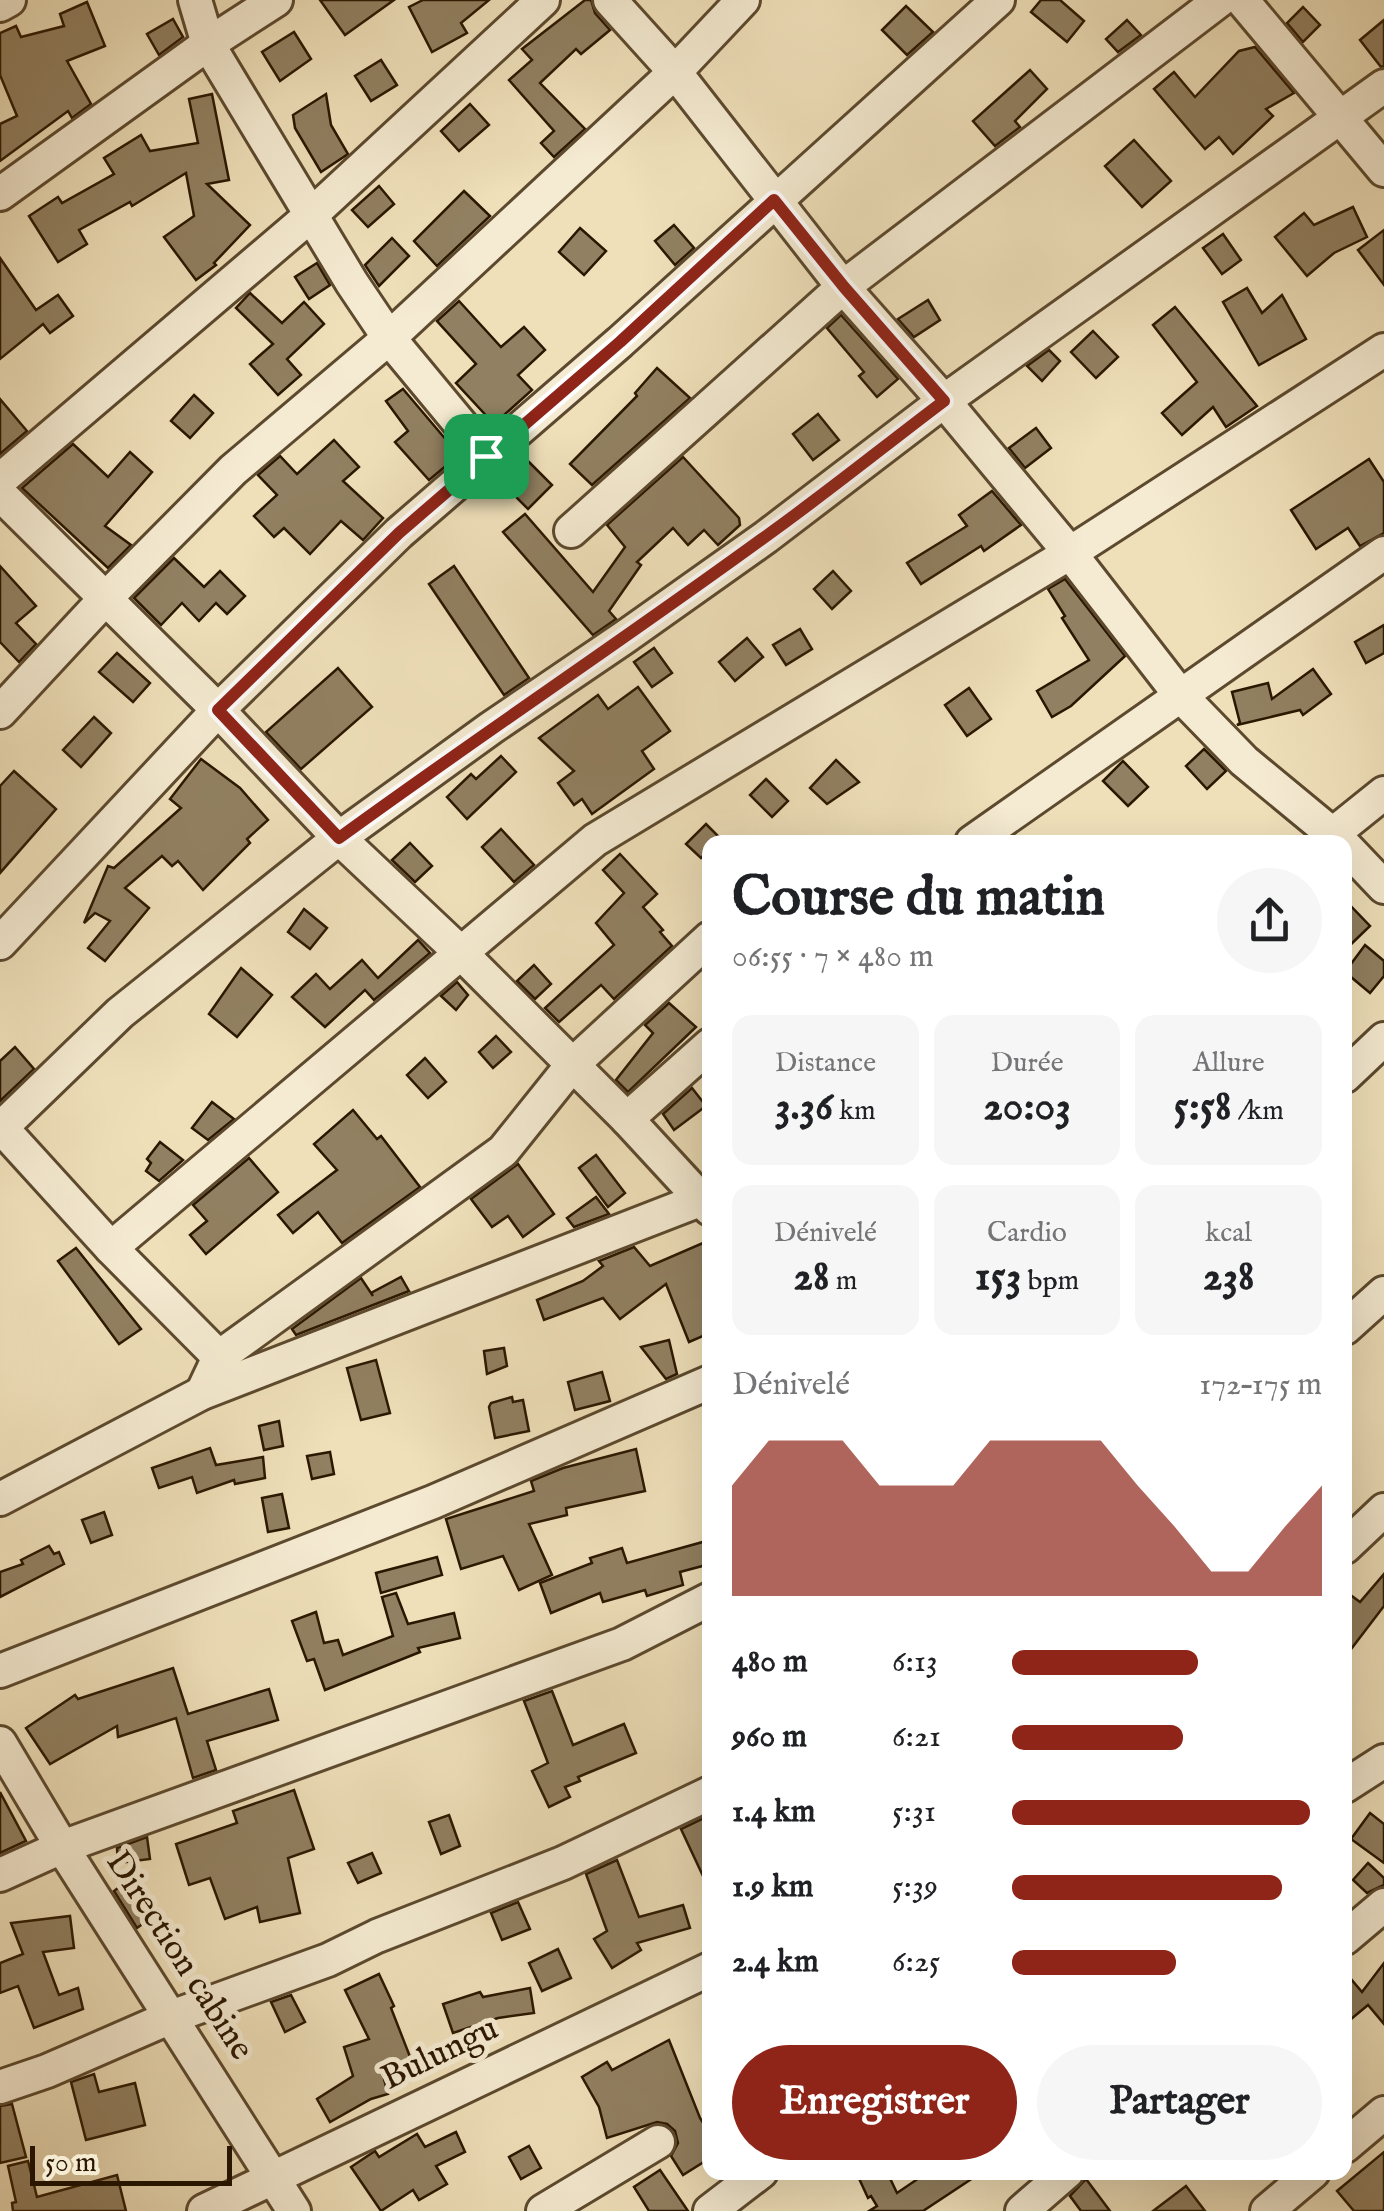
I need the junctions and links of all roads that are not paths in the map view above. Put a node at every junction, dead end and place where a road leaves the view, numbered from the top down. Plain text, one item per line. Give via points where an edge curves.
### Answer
1 (9, 0) edge
2 (196, 0) edge
3 (276, 0) edge
4 (543, 0) edge
5 (610, 0) edge
6 (744, 0) edge
7 (998, 0) edge
8 (1220, 0) edge
9 (1242, 0) edge
10 (0, 5) edge
11 (208, 44) junction
12 (675, 72) junction
13 (1384, 86) edge
14 (1339, 119) junction
15 (1384, 170) edge
16 (0, 194) edge
17 (774, 200) junction
18 (310, 216) junction
19 (844, 287) junction
20 (389, 338) junction
21 (1384, 350) edge
22 (944, 401) junction
23 (486, 456) junction
24 (0, 480) edge
25 (0, 494) edge
26 (571, 531) dead end
27 (1384, 552) edge
28 (1070, 553) junction
29 (105, 599) junction
30 (1180, 696) junction
31 (218, 710) junction
32 (0, 712) edge
33 (1384, 792) edge
34 (982, 835) edge
35 (1329, 835) edge
36 (1342, 835) edge
37 (339, 838) junction
38 (1352, 856) edge
39 (1384, 887) edge
40 (0, 943) edge
41 (702, 945) edge
42 (462, 954) junction
43 (1384, 1039) edge
44 (702, 1051) edge
45 (572, 1065) junction
46 (1352, 1069) edge
47 (626, 1119) junction
48 (0, 1127) edge
49 (702, 1197) edge
50 (702, 1204) edge
51 (110, 1248) junction
52 (1384, 1293) edge
53 (1352, 1322) edge
54 (219, 1357) junction
55 (702, 1385) edge
56 (202, 1393) junction
57 (0, 1499) edge
58 (1384, 1510) edge
59 (1352, 1541) edge
60 (702, 1602) edge
61 (0, 1671) edge
62 (0, 1743) edge
63 (1384, 1760) edge
64 (1352, 1781) edge
65 (702, 1797) edge
66 (62, 1848) junction
67 (0, 1875) edge
68 (1384, 1905) edge
69 (1352, 1932) edge
70 (702, 1972) edge
71 (172, 2017) junction
72 (0, 2087) edge
73 (1384, 2113) edge
74 (1352, 2140) edge
75 (658, 2142) dead end
76 (273, 2179) junction
77 (751, 2180) edge
78 (1058, 2180) edge
79 (1303, 2180) edge
80 (204, 2211) edge
81 (294, 2211) edge
82 (543, 2211) edge
83 (710, 2211) edge
84 (1022, 2211) edge
85 (1266, 2211) edge

1 - 10 street
2 - 11 street
3 - 11 street
4 - 18 street
5 - 12 street
6 - 12 street
7 - 17 street
8 - 19 street
9 - 14 street
11 - 16 street
11 - 18 street
12 - 17 street
12 - 20 street
13 - 14 street
14 - 15 street
14 - 22 street
17 - 19 street
17 - 23 street
18 - 20 street
18 - 24 street
19 - 22 street
19 - 26 street
20 - 23 street
20 - 29 street via 250,454
21 - 28 street
22 - 28 street
22 - 37 street via 766,537
23 - 31 street
25 - 29 street
27 - 30 street
28 - 30 street
28 - 42 street via 596,840
29 - 31 street
29 - 32 street
30 - 34 street
30 - 35 street
31 - 37 street
31 - 40 street
33 - 36 street
37 - 42 street
37 - 48 street via 138,998
38 - 39 street
41 - 45 street
42 - 45 street
42 - 51 street
43 - 46 street
44 - 47 street
45 - 47 street
45 - 54 street via 503,1151
47 - 49 street
48 - 51 street
50 - 56 street
51 - 54 street
52 - 53 street
54 - 56 street
55 - 61 street via 432,1502
56 - 57 street
58 - 59 street
60 - 66 street via 622,1644
62 - 66 street, Direction cabine
63 - 64 street
65 - 71 street via 563,1863
66 - 67 street
66 - 71 street, Direction cabine
68 - 69 street
70 - 76 street, Bulungu
71 - 72 street
71 - 76 street, Direction cabine
73 - 74 street
75 - 82 street
76 - 80 street, Bulungu
76 - 81 street, Direction cabine
77 - 83 street
78 - 84 street
79 - 85 street

